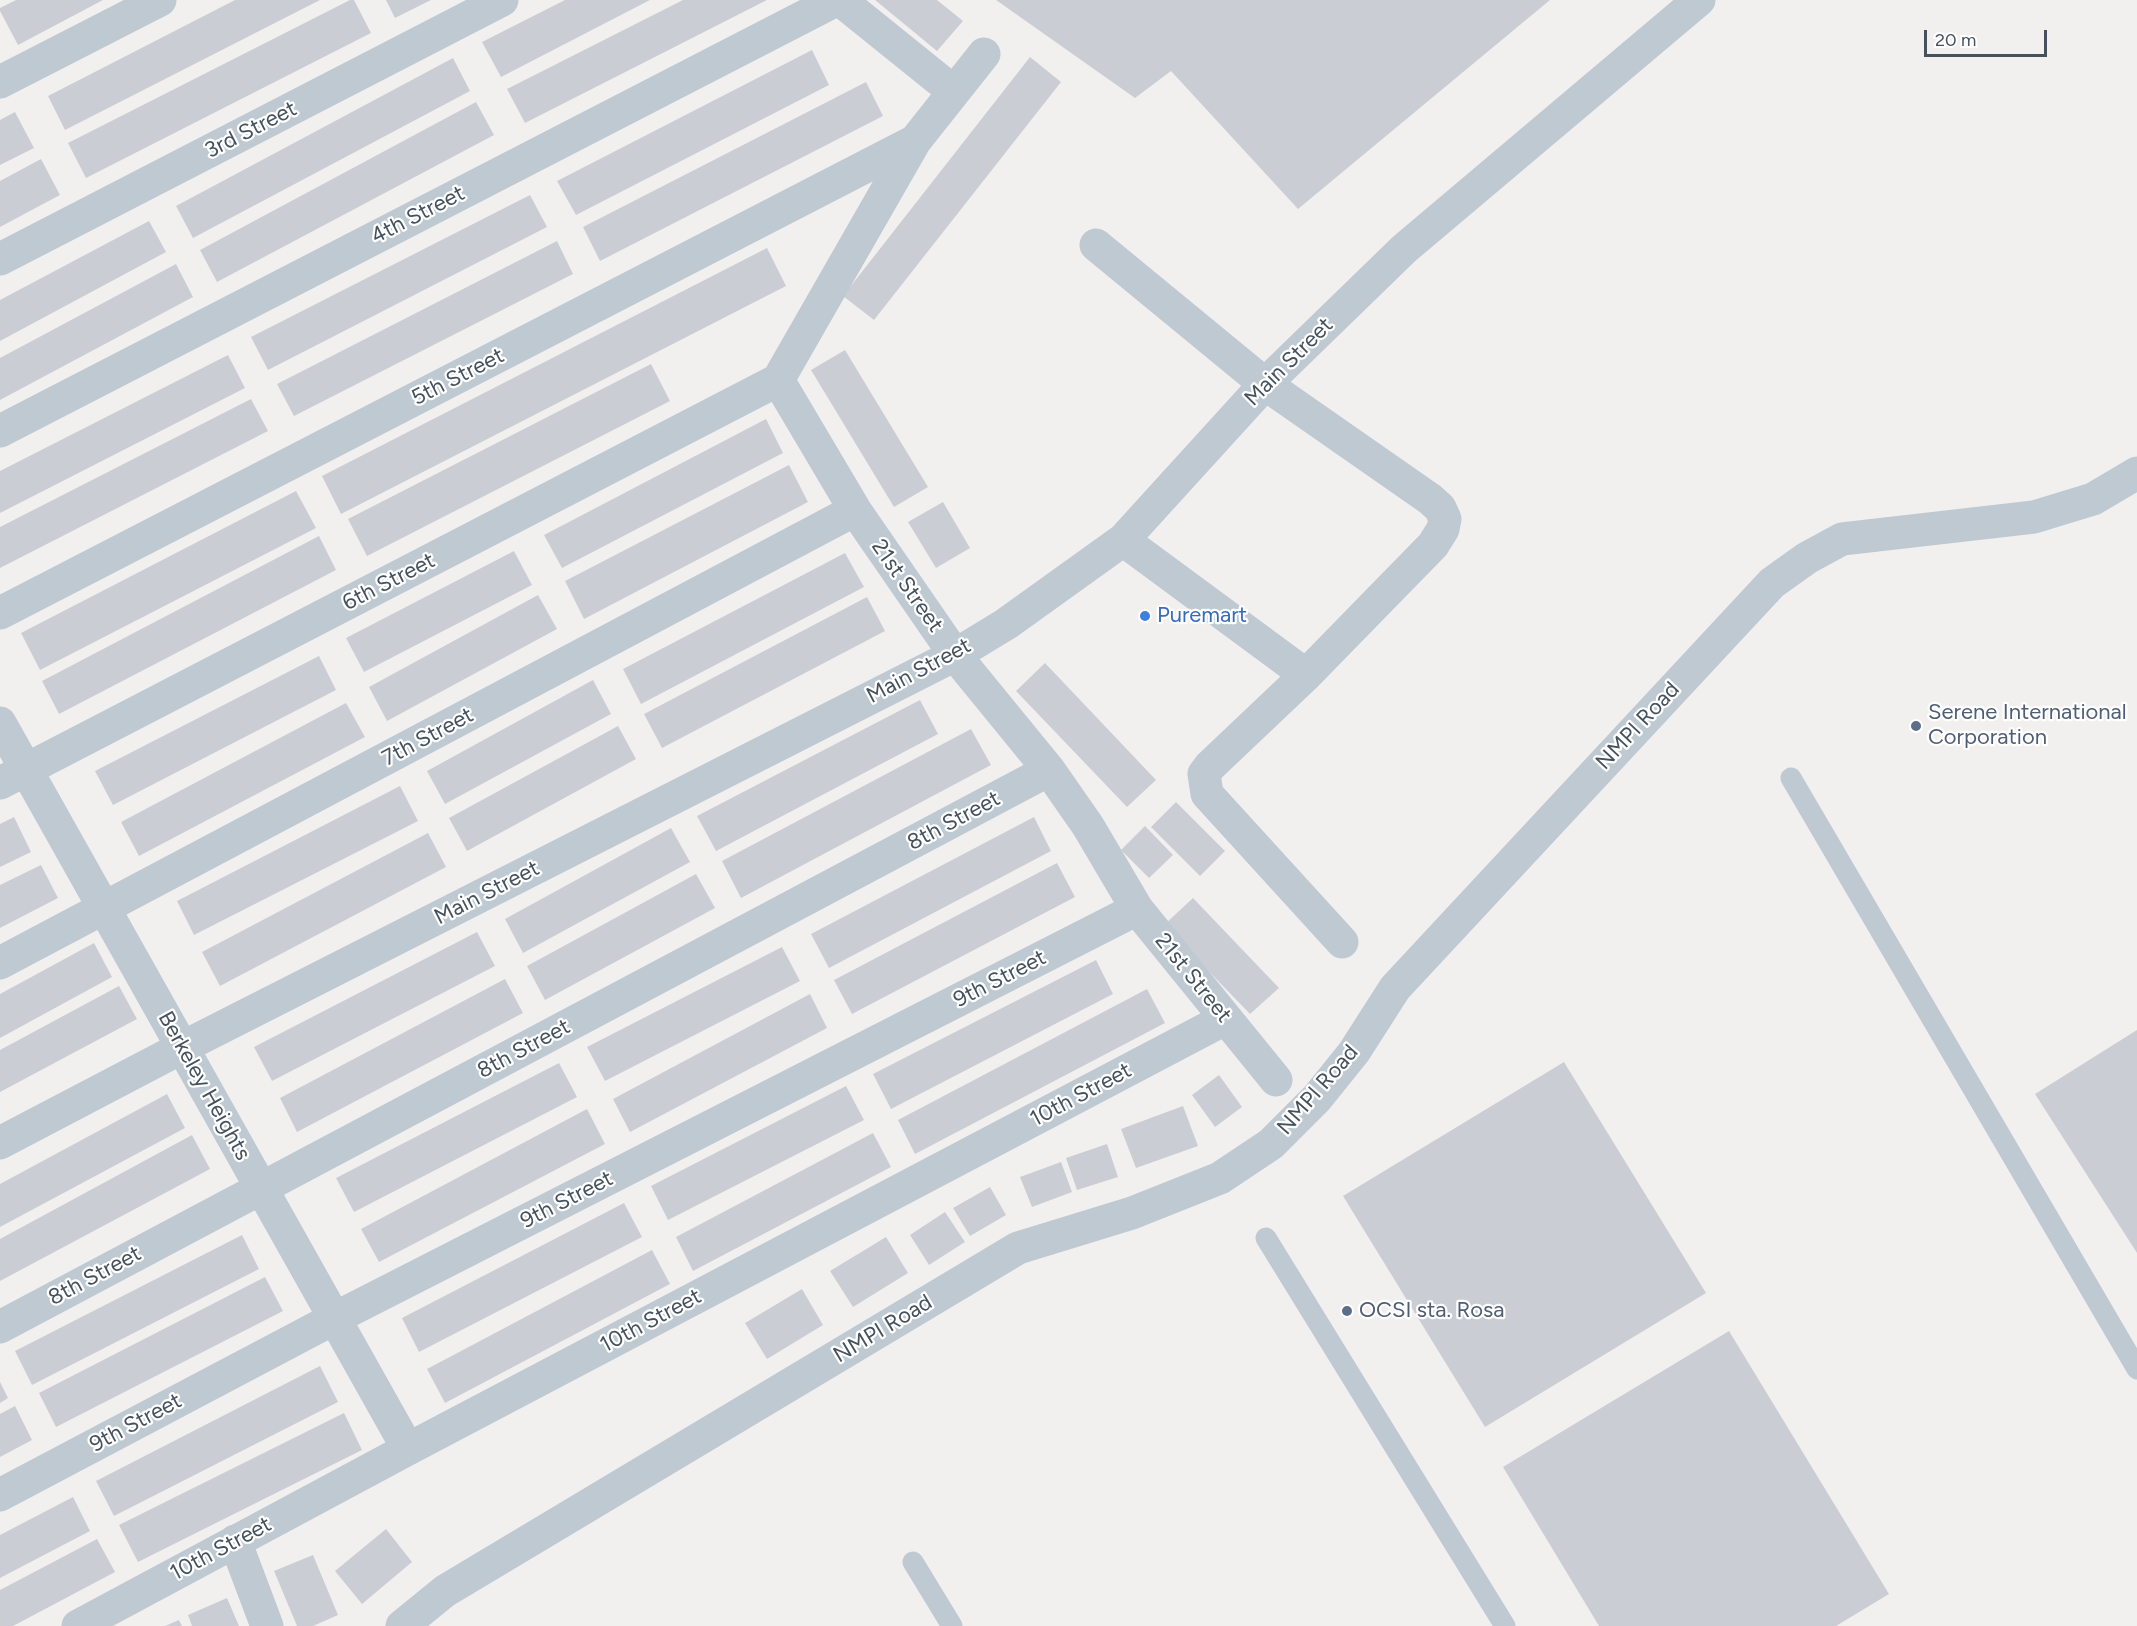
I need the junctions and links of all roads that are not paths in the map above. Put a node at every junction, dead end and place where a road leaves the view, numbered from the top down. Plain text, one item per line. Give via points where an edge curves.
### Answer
1 (160, 0) edge
2 (502, 0) edge
3 (838, 0) edge
4 (1699, 0) edge
5 (984, 54) dead end
6 (0, 82) edge
7 (953, 91) junction
8 (915, 141) junction
9 (1096, 245) dead end
10 (0, 259) edge
11 (778, 380) junction
12 (1265, 384) junction
13 (0, 431) edge
14 (2137, 473) edge
15 (855, 510) junction
16 (1123, 540) junction
17 (0, 612) edge
18 (955, 655) junction
19 (1306, 675) junction
20 (0, 723) edge
21 (1048, 770) junction
22 (13, 777) edge
23 (1791, 778) dead end
24 (105, 909) junction
25 (1137, 909) junction
26 (1342, 942) dead end
27 (0, 963) edge
28 (1225, 1019) junction
29 (183, 1047) junction
30 (1276, 1080) dead end
31 (0, 1143) edge
32 (262, 1188) junction
33 (1266, 1238) dead end
34 (335, 1318) junction
35 (0, 1327) edge
36 (2137, 1369) edge
37 (408, 1449) junction
38 (0, 1495) edge
39 (235, 1541) junction
40 (913, 1562) dead end
41 (112, 1618) edge
42 (78, 1626) edge
43 (267, 1626) edge
44 (402, 1626) edge
45 (952, 1626) edge
46 (1505, 1626) edge

1 - 6 street
2 - 10 street, 3rd Street
3 - 7 street
3 - 13 street, 4th Street
4 - 12 street, Main Street via 1404,249
5 - 7 street
7 - 8 street
8 - 11 street
8 - 17 street, 5th Street
9 - 12 street
11 - 15 street, 21st Street
11 - 22 street, 6th Street
12 - 16 street, Main Street
12 - 19 street via 1430,499 1440,507 1445,519 1434,545
14 - 44 street, NMPI Road via 2093,499 2034,518 1842,539 1807,558 1772,583 1395,988 1332,1080 1270,1144 1220,1178 1132,1214 1018,1248 445,1591
15 - 18 street, 21st Street
15 - 24 street, 7th Street
16 - 18 street, Main Street via 1006,624
16 - 19 street
18 - 21 street, 21st Street
18 - 29 street, Main Street
19 - 26 street via 1210,766 1204,782 1207,794
20 - 22 street, Berkeley Heights
21 - 25 street, 21st Street via 1088,826
21 - 32 street, 8th Street
22 - 24 street, Berkeley Heights
23 - 36 lane
24 - 27 street, 7th Street
24 - 29 street, Berkeley Heights
25 - 28 street, 21st Street
25 - 34 street, 9th Street
28 - 30 street, 21st Street
28 - 37 street, 10th Street
29 - 31 street, Main Street
29 - 32 street, Berkeley Heights
32 - 34 street, Berkeley Heights
32 - 35 street, 8th Street
33 - 46 lane
34 - 37 street, Berkeley Heights
34 - 38 street, 9th Street
37 - 39 street, 10th Street
39 - 41 street, 10th Street
39 - 43 street
40 - 45 lane
41 - 42 street, 10th Street

